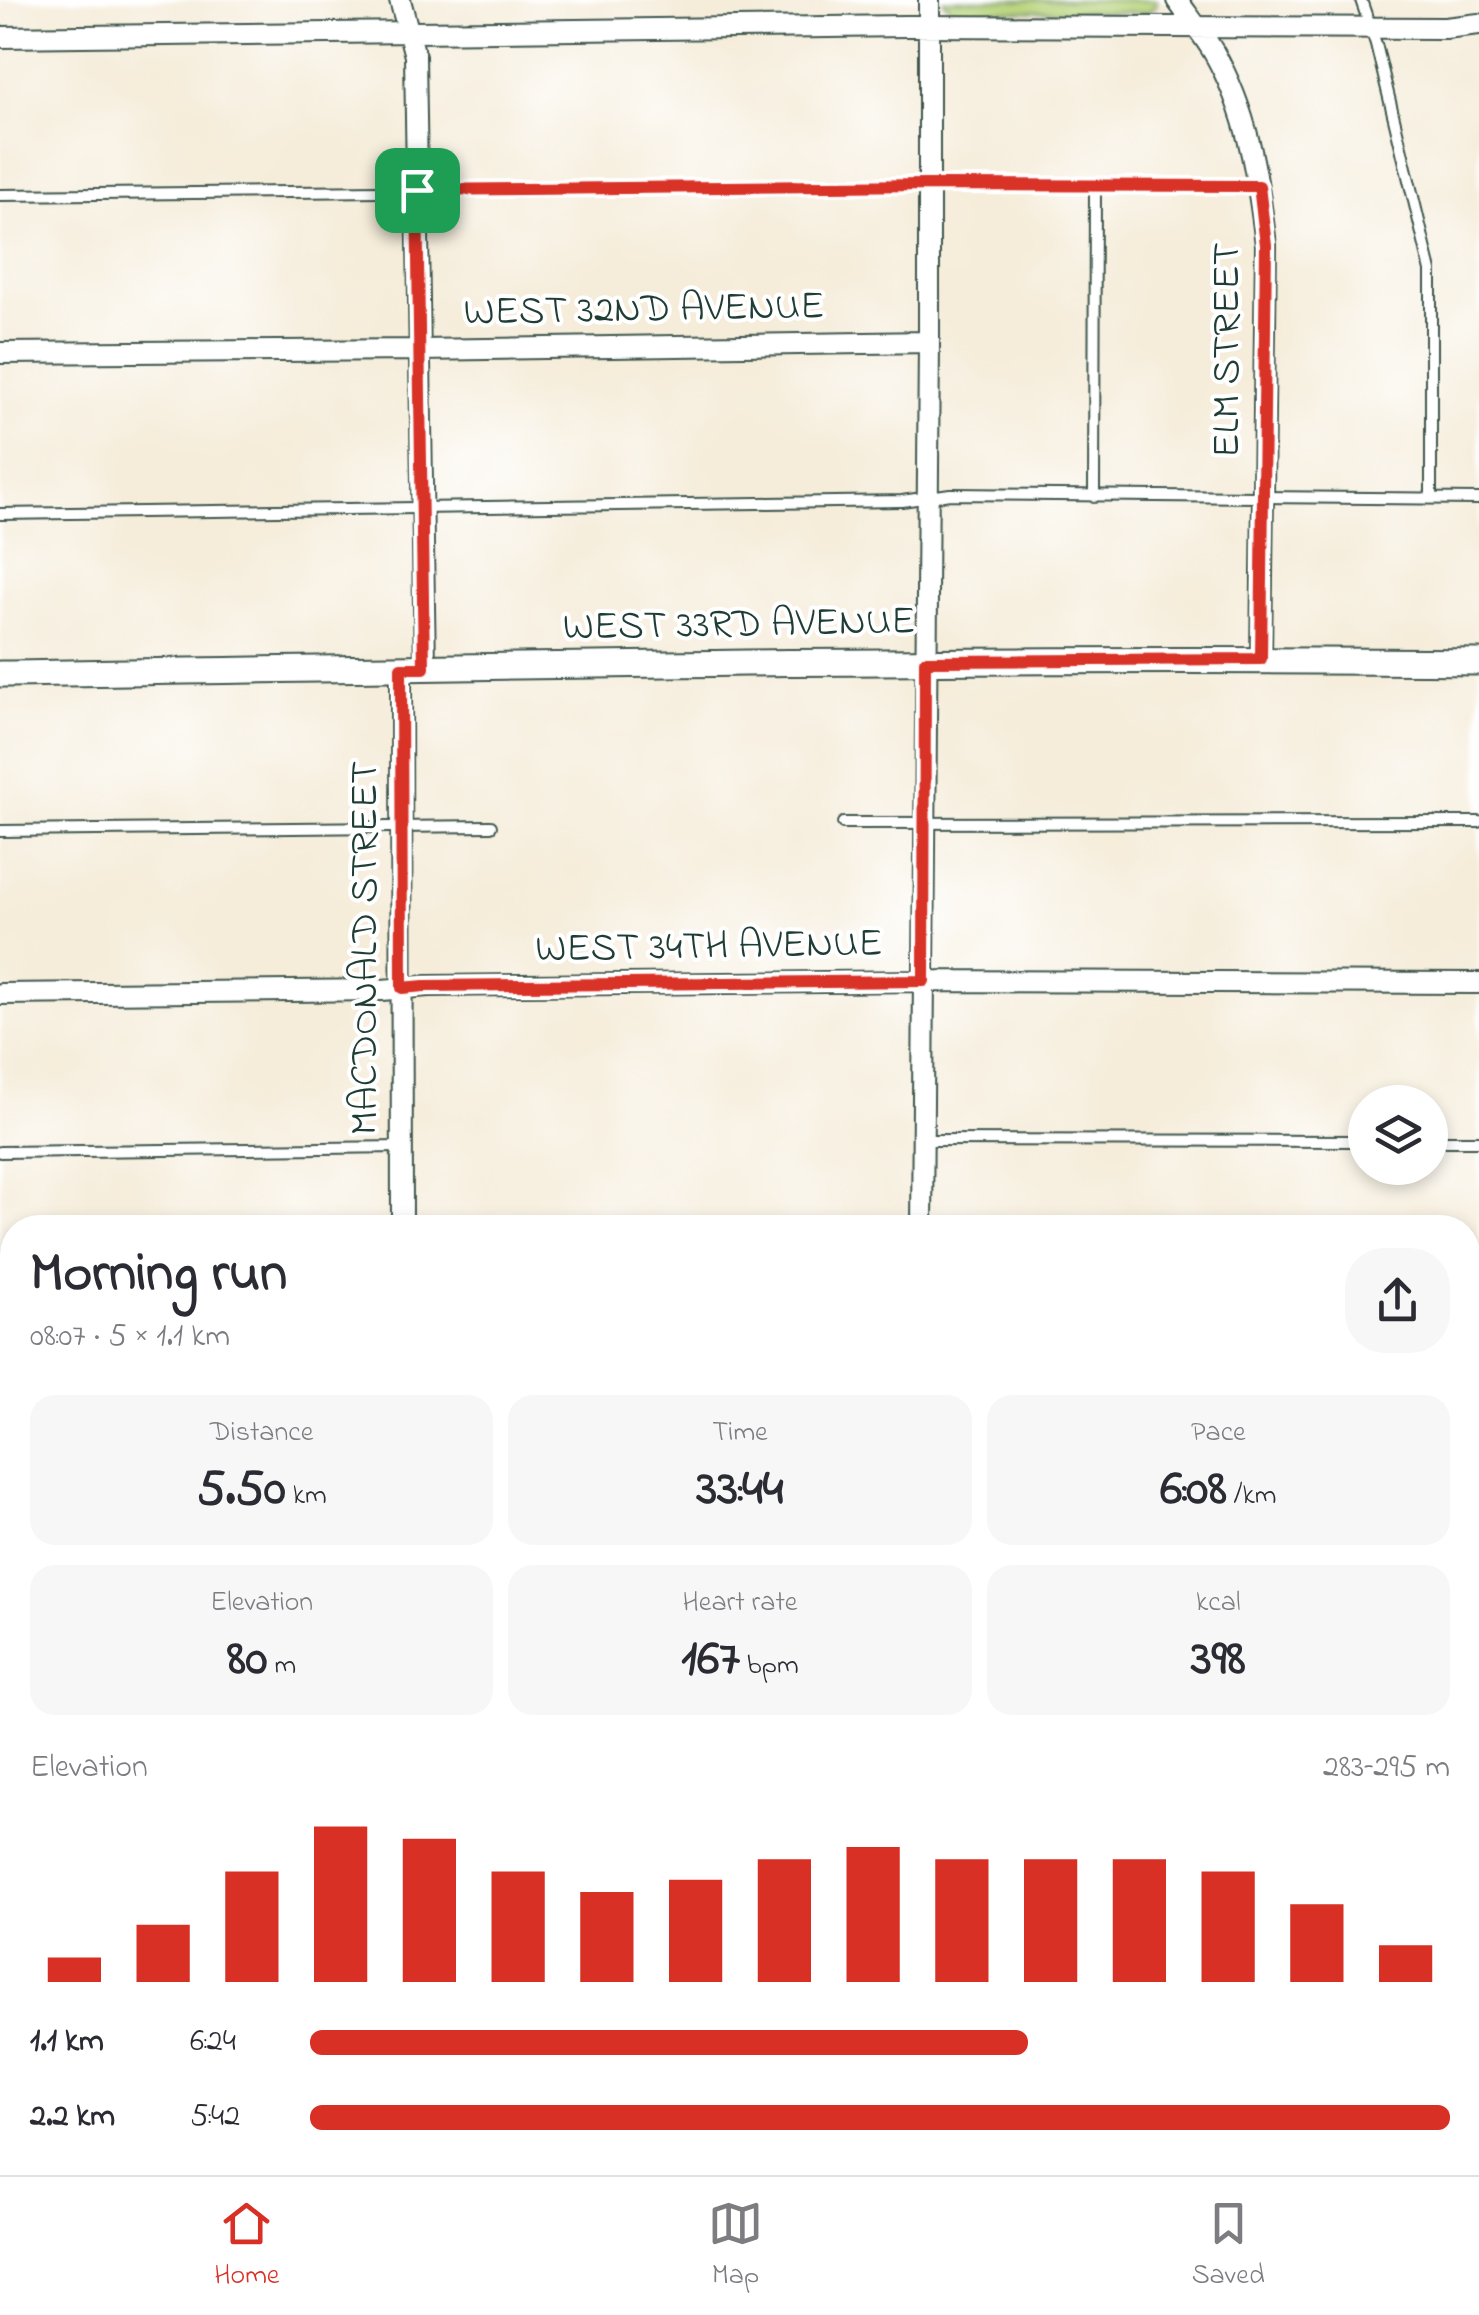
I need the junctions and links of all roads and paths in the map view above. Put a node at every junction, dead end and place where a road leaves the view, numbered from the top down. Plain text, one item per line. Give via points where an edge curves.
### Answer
1 (400, 0) edge
2 (929, 0) edge
3 (1177, 0) edge
4 (1362, 0) edge
5 (1479, 24) edge
6 (929, 26) junction
7 (1195, 26) junction
8 (1370, 27) junction
9 (408, 33) junction
10 (0, 38) edge
11 (929, 185) junction
12 (1094, 186) junction
13 (1259, 186) junction
14 (417, 190) junction
15 (0, 195) edge
16 (929, 342) junction
17 (419, 350) junction
18 (0, 353) edge
19 (1094, 497) junction
20 (1264, 497) junction
21 (928, 498) junction
22 (1431, 498) junction
23 (1479, 499) edge
24 (420, 508) junction
25 (0, 514) edge
26 (1261, 659) junction
27 (925, 661) junction
28 (1479, 662) edge
29 (413, 668) junction
30 (0, 674) edge
31 (924, 822) junction
32 (1479, 822) edge
33 (843, 823) dead end
34 (491, 826) dead end
35 (401, 827) junction
36 (0, 831) edge
37 (924, 981) junction
38 (1479, 983) edge
39 (402, 988) junction
40 (0, 994) edge
41 (923, 1140) junction
42 (1348, 1140) edge
43 (1448, 1141) edge
44 (1479, 1141) edge
45 (402, 1147) junction
46 (0, 1152) edge
47 (402, 1215) edge
48 (922, 1215) edge

1 - 9 street, MACDONALD STREET
2 - 6 street
3 - 7 street, ELM STREET
4 - 8 lane
5 - 8 street
6 - 7 street
6 - 9 street
6 - 11 street
7 - 8 street
7 - 13 street, ELM STREET via 1236,96
8 - 22 lane via 1430,271
9 - 10 street
9 - 14 street, MACDONALD STREET via 415,56
11 - 12 lane
11 - 14 lane
11 - 16 street
12 - 13 lane
12 - 19 lane
13 - 20 street, ELM STREET via 1266,245
14 - 15 lane
14 - 17 street, MACDONALD STREET
16 - 17 street, WEST 32ND AVENUE
16 - 21 street
17 - 18 street, WEST 32ND AVENUE
17 - 24 street, MACDONALD STREET
19 - 20 lane
19 - 21 lane
20 - 22 lane
20 - 26 street, ELM STREET
21 - 24 lane
21 - 27 street
22 - 23 lane
24 - 25 lane
24 - 29 street, MACDONALD STREET
26 - 27 street, WEST 33RD AVENUE
26 - 28 street, WEST 33RD AVENUE
27 - 29 street, WEST 33RD AVENUE
27 - 31 street
29 - 30 street, WEST 33RD AVENUE
29 - 35 street, MACDONALD STREET
31 - 32 lane
31 - 33 lane
31 - 37 street
34 - 35 lane
35 - 36 lane
35 - 39 street, MACDONALD STREET
37 - 38 street, WEST 34TH AVENUE
37 - 39 street, WEST 34TH AVENUE
37 - 41 street
39 - 40 street, WEST 34TH AVENUE
39 - 45 street, MACDONALD STREET
41 - 42 lane
41 - 48 street
43 - 44 lane
45 - 46 lane
45 - 47 street, MACDONALD STREET

